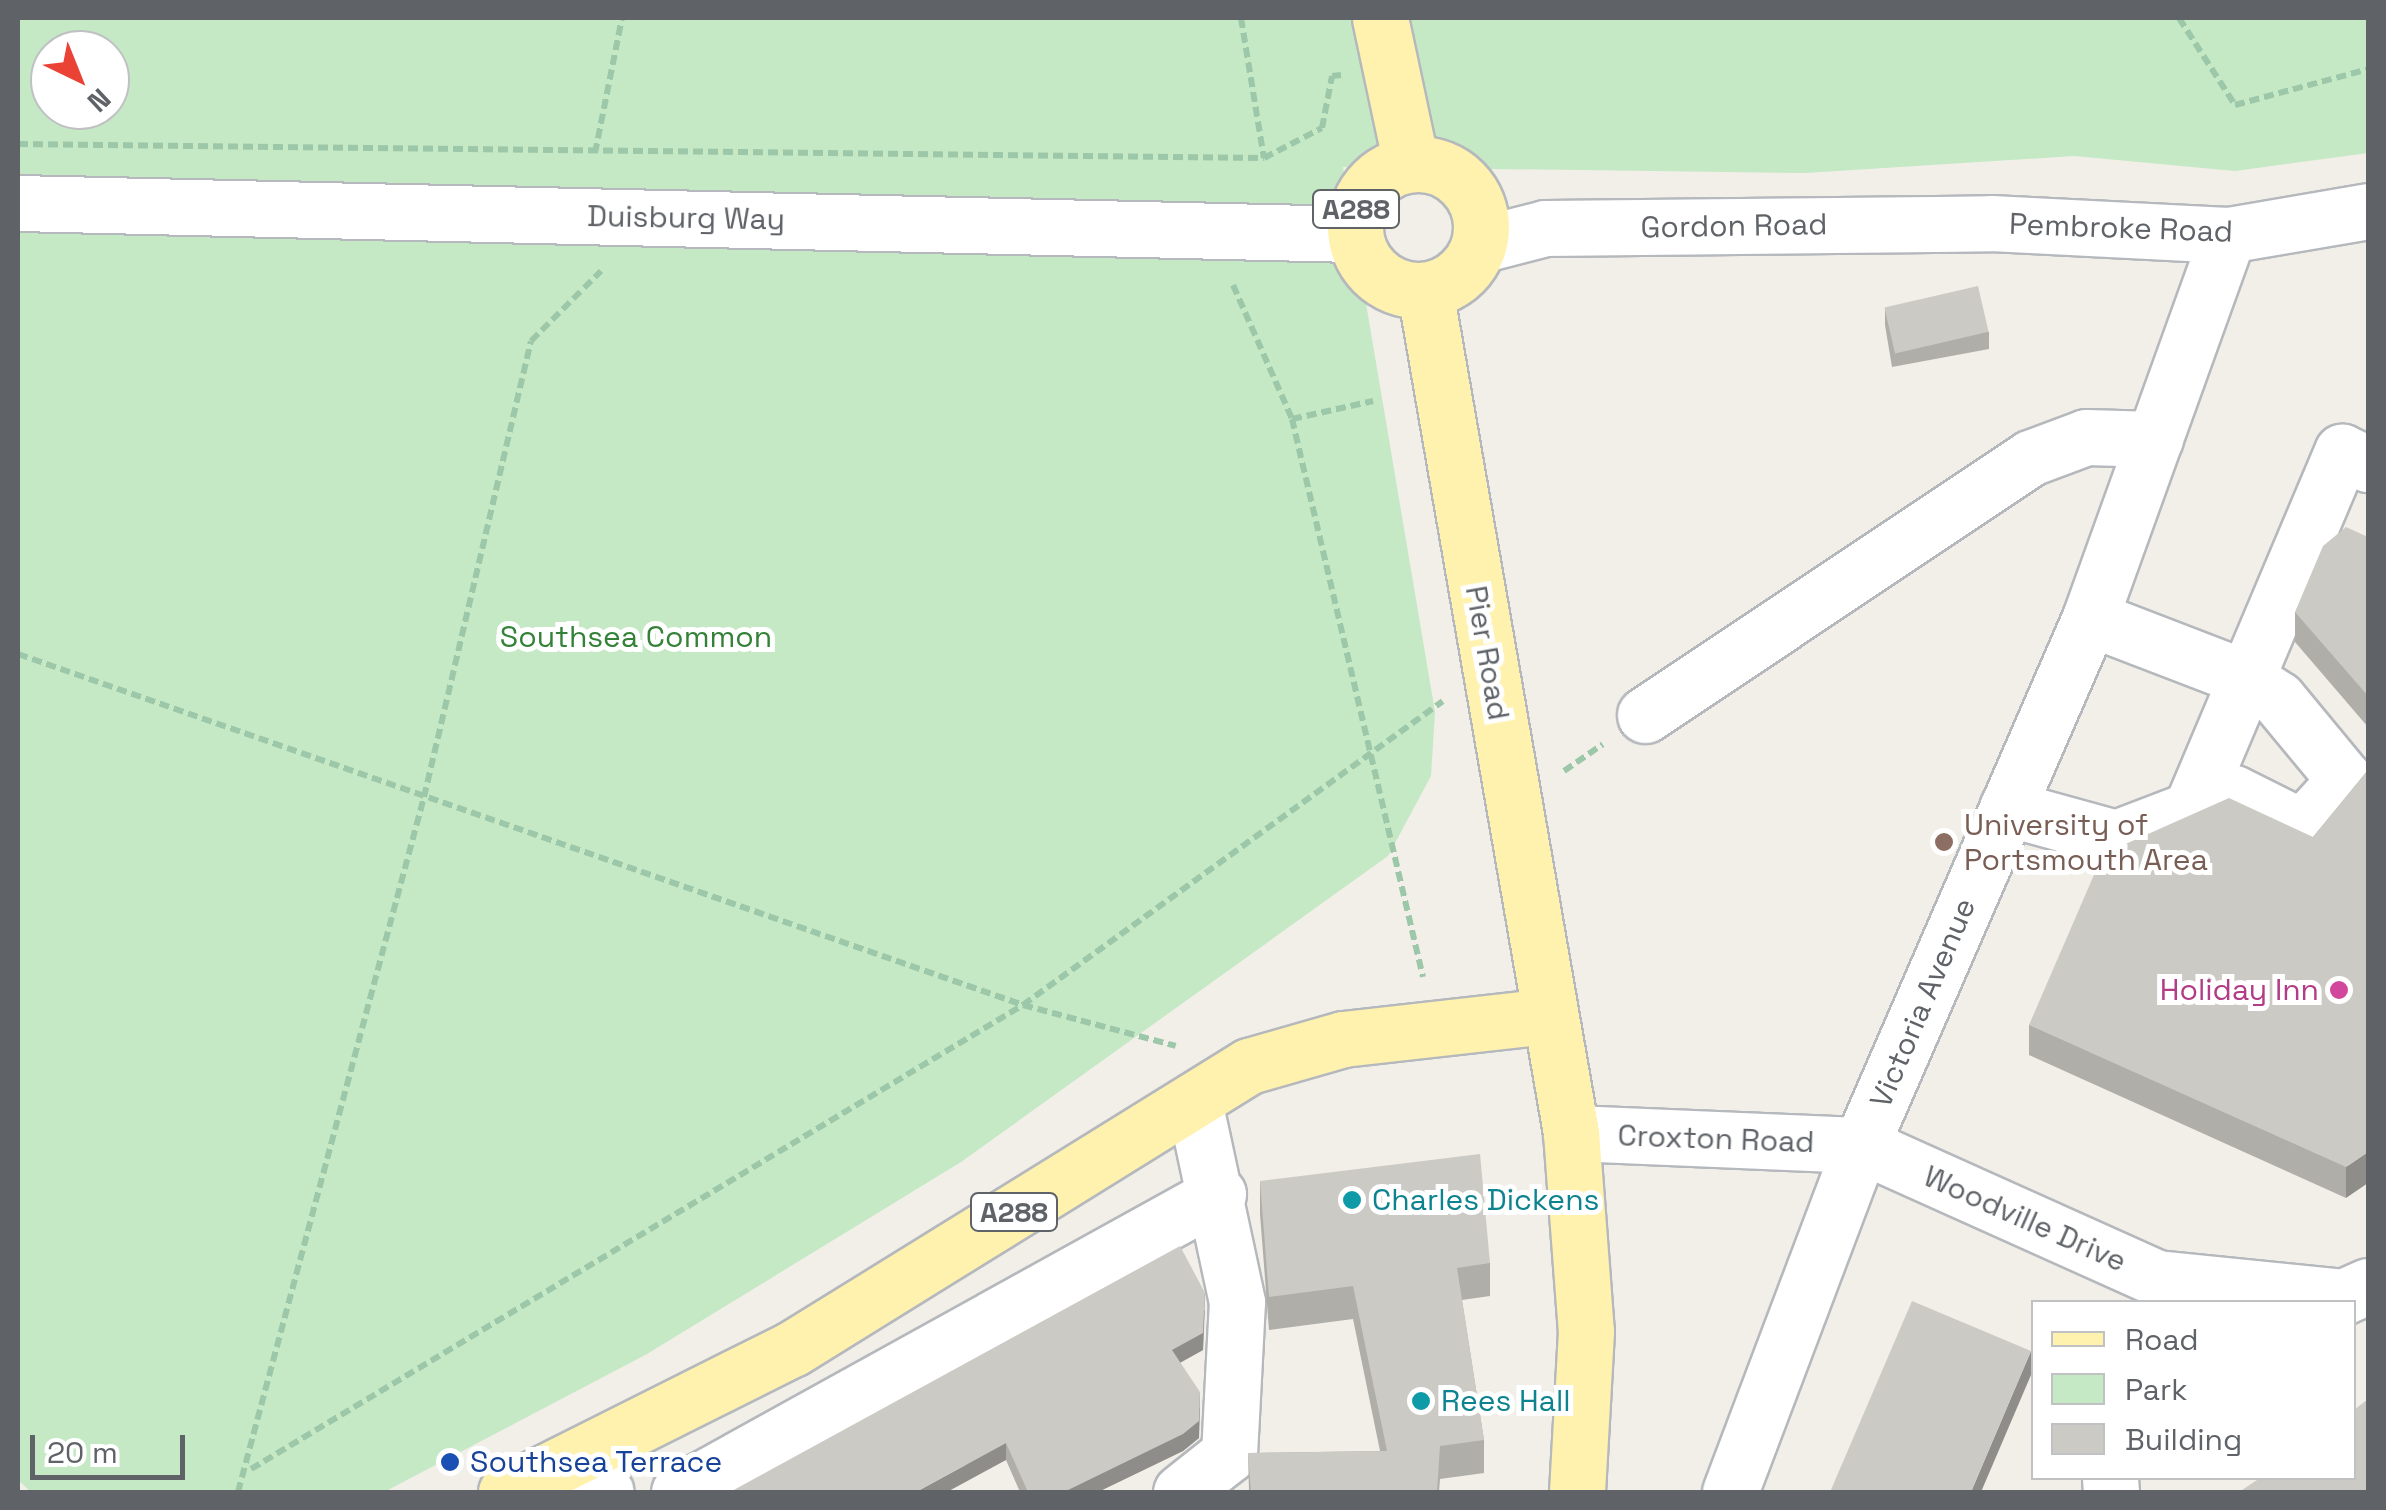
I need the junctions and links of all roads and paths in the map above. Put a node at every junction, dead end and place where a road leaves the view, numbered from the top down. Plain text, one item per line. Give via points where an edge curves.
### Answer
1 (622, 18) edge
2 (1241, 18) edge
3 (1380, 18) edge
4 (2179, 18) edge
5 (2368, 69) edge
6 (1332, 76) dead end
7 (18, 144) edge
8 (594, 153) junction
9 (1264, 158) junction
10 (1411, 164) junction
11 (617, 169) dead end
12 (18, 203) edge
13 (2368, 211) edge
14 (1992, 224) joint
15 (1354, 234) junction
16 (2228, 235) junction
17 (1479, 245) junction
18 (608, 264) dead end
19 (1231, 279) dead end
20 (1424, 291) junction
21 (1372, 401) dead end
22 (1292, 419) junction
23 (2155, 439) junction
24 (2368, 464) edge
25 (2090, 618) junction
26 (18, 654) edge
27 (1489, 668) junction
28 (2246, 678) junction
29 (1645, 715) joint
30 (1374, 750) junction
31 (424, 797) junction
32 (1514, 806) junction
33 (2007, 808) junction
34 (2191, 809) junction
35 (1022, 1005) junction
36 (1548, 1016) junction
37 (1435, 1030) junction
38 (1250, 1066) junction
39 (1194, 1101) junction
40 (1571, 1133) junction
41 (1861, 1146) junction
42 (1218, 1194) junction
43 (2368, 1286) edge
44 (2154, 1290) edge
45 (251, 1469) junction
46 (583, 1479) edge
47 (238, 1492) edge
48 (506, 1492) edge
49 (679, 1492) edge
50 (1181, 1492) edge
51 (1577, 1492) edge
52 (1730, 1492) edge

1 - 8 path
2 - 9 path
3 - 10 main road, A288
4 - 5 path via 2235,105
6 - 9 path via 1322,128
7 - 8 path
8 - 9 path
8 - 11 path
10 - 15 main road, A288 via 1368,187
10 - 17 main road, A288 via 1458,177 1474,196
12 - 15 street, Duisburg Way
13 - 16 street, Pembroke Road
14 - 16 street, Pembroke Road
14 - 17 street, Gordon Road via 1546,228
15 - 20 main road, A288 via 1378,277
16 - 23 street, Victoria Avenue
17 - 20 main road via 1468,267
18 - 31 path via 530,341
19 - 22 path
20 - 27 main road, Pier Road
21 - 22 path
22 - 30 path
23 - 25 street, Victoria Avenue
23 - 29 street via 2086,437 2030,458
24 - 28 street via 2342,452
25 - 28 street
25 - 33 street, Victoria Avenue
26 - 31 path
27 - 30 path
27 - 32 main road, Pier Road
28 - 34 street
28 - 34 street via 2278,699 2345,780 2302,828 2234,794
29 - 32 path
30 - 35 path
30 - 37 path
31 - 35 path
31 - 45 path
32 - 36 main road, Pier Road
33 - 34 street via 2116,838
33 - 41 street, Victoria Avenue
35 - 38 path
35 - 45 path
36 - 37 main road, A288
36 - 40 main road, Pier Road
37 - 38 main road, A288 via 1343,1040
38 - 39 main road, A288
39 - 42 street
39 - 46 main road, A288
40 - 41 street, Croxton Road
40 - 51 main road, Pier Road via 1586,1331
41 - 44 street, Woodville Drive
41 - 52 street, Victoria Avenue
42 - 49 street
42 - 50 street via 1236,1302 1229,1454
43 - 44 street, Woodville Drive via 2343,1297
45 - 47 path
46 - 48 main road, A288

